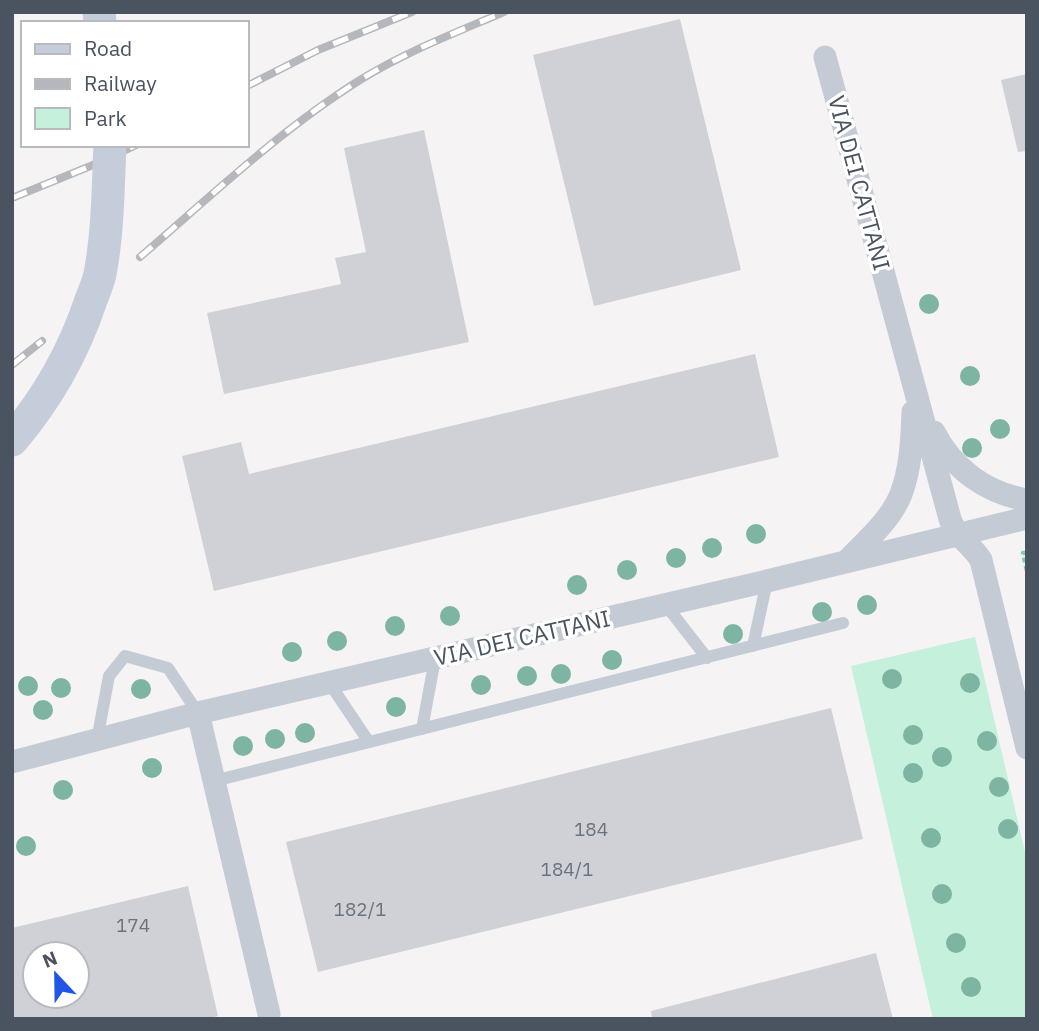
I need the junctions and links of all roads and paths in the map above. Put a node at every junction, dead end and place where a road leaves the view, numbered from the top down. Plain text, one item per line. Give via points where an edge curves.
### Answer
1 (825, 57) dead end
2 (110, 147) edge
3 (915, 391) junction
4 (12, 440) edge
5 (1027, 500) edge
6 (1027, 518) edge
7 (959, 535) junction
8 (1027, 553) edge
9 (846, 562) junction
10 (1027, 570) edge
11 (767, 581) junction
12 (665, 604) junction
13 (844, 623) dead end
14 (753, 646) junction
15 (707, 658) junction
16 (435, 659) junction
17 (330, 684) junction
18 (198, 713) junction
19 (422, 729) junction
20 (97, 740) junction
21 (369, 742) junction
22 (1027, 748) edge
23 (12, 762) edge
24 (214, 781) junction
25 (270, 1014) dead end

1 - 3 street, VIA DEI CATTANI
2 - 4 street, bridge via 100,276 62,368
3 - 5 street, VIA DEI CATTANI via 942,446 958,466 989,489
3 - 7 street, VIA DEI CATTANI via 950,519
3 - 9 street, VIA DEI CATTANI via 901,495
6 - 7 street, VIA DEI CATTANI
7 - 9 street, VIA DEI CATTANI
7 - 22 street via 981,560
8 - 10 path via 1023,554
9 - 11 street, VIA DEI CATTANI
11 - 12 street, VIA DEI CATTANI
11 - 14 lane
12 - 15 lane
12 - 16 street, VIA DEI CATTANI
13 - 14 lane
14 - 15 lane
15 - 19 lane
16 - 17 street, VIA DEI CATTANI
16 - 19 lane
17 - 18 street, VIA DEI CATTANI
17 - 21 lane
18 - 20 street, VIA DEI CATTANI
18 - 20 lane via 168,668 125,656 108,676
18 - 24 street
19 - 21 lane
20 - 23 street, VIA DEI CATTANI
21 - 24 lane
24 - 25 street

